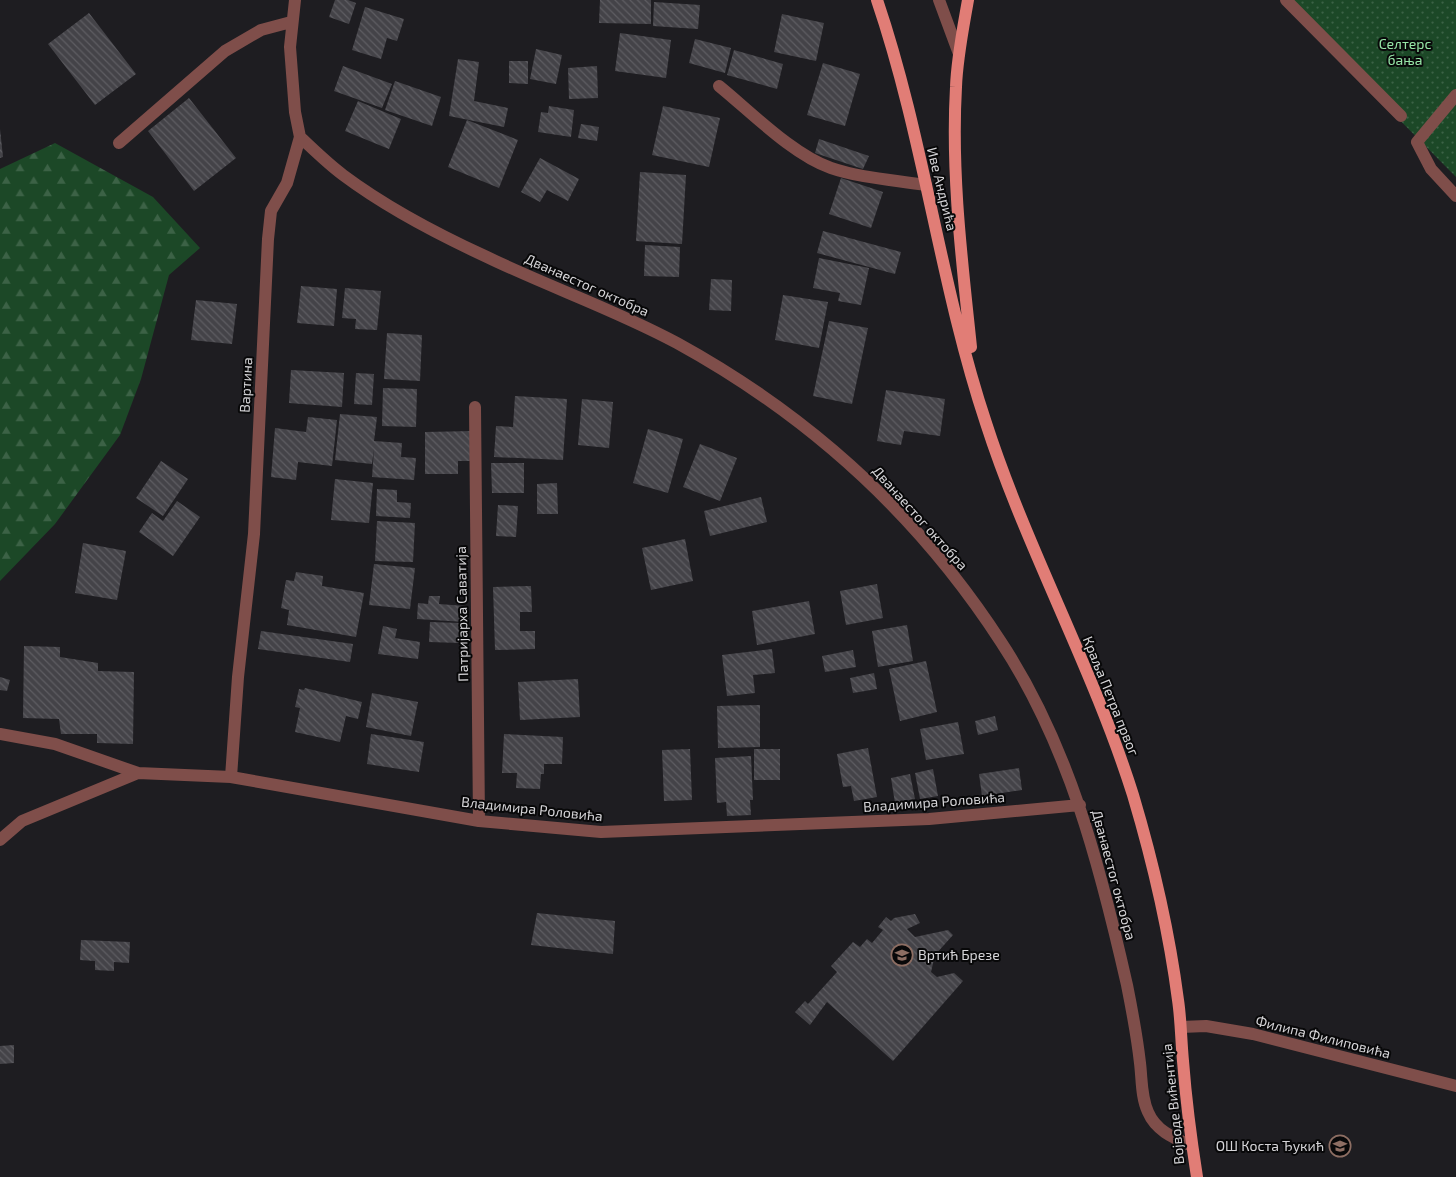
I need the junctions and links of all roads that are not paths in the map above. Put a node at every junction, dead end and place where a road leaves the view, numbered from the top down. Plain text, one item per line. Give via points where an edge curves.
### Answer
1 (295, 0) edge
2 (877, 0) edge
3 (939, 0) edge
4 (968, 0) edge
5 (1286, 0) edge
6 (291, 22) junction
7 (959, 54) junction
8 (720, 86) dead end
9 (1456, 95) edge
10 (1401, 116) dead end
11 (300, 137) junction
12 (119, 143) dead end
13 (926, 185) junction
14 (1456, 196) edge
15 (975, 387) junction
16 (475, 407) dead end
17 (0, 734) edge
18 (138, 773) junction
19 (231, 777) junction
20 (1080, 805) junction
21 (479, 821) junction
22 (0, 840) edge
23 (1181, 1028) junction
24 (1456, 1086) edge
25 (1192, 1146) junction
26 (1197, 1177) edge

1 - 6 street, Вартина
2 - 13 main road, Иве Андрића
3 - 7 street
4 - 7 main road
5 - 10 street
6 - 11 street, Вартина via 295,112
6 - 12 street via 261,30 225,51
7 - 15 main road via 955,96 956,169
8 - 13 street via 795,148 821,164 841,171
9 - 14 street via 1417,142 1431,169
11 - 19 street, Вартина via 287,183 271,211 254,534
11 - 20 street, Дванаестог октобра via 340,173 428,228 676,343 776,404 830,446 876,487 920,537 956,579 1002,643 1045,720
13 - 15 main road, Иве Андрића
15 - 23 main road, Краља Петра првог via 998,457 1108,726 1132,794 1164,917
16 - 21 street, Патријарха Саватија
17 - 18 street via 56,744
18 - 19 street, Владимира Роловића
18 - 22 street, Владимира Роловића via 22,821
19 - 21 street, Владимира Роловића
20 - 21 street, Владимира Роловића via 929,820 601,832
20 - 25 street, Дванаестог октобра via 1126,984 1145,1104 1156,1125 1166,1134
23 - 24 street, Филипа Филиповића via 1206,1026 1253,1034
23 - 25 main road, Војводе Вићентија
25 - 26 main road, Војводе Вићентија

